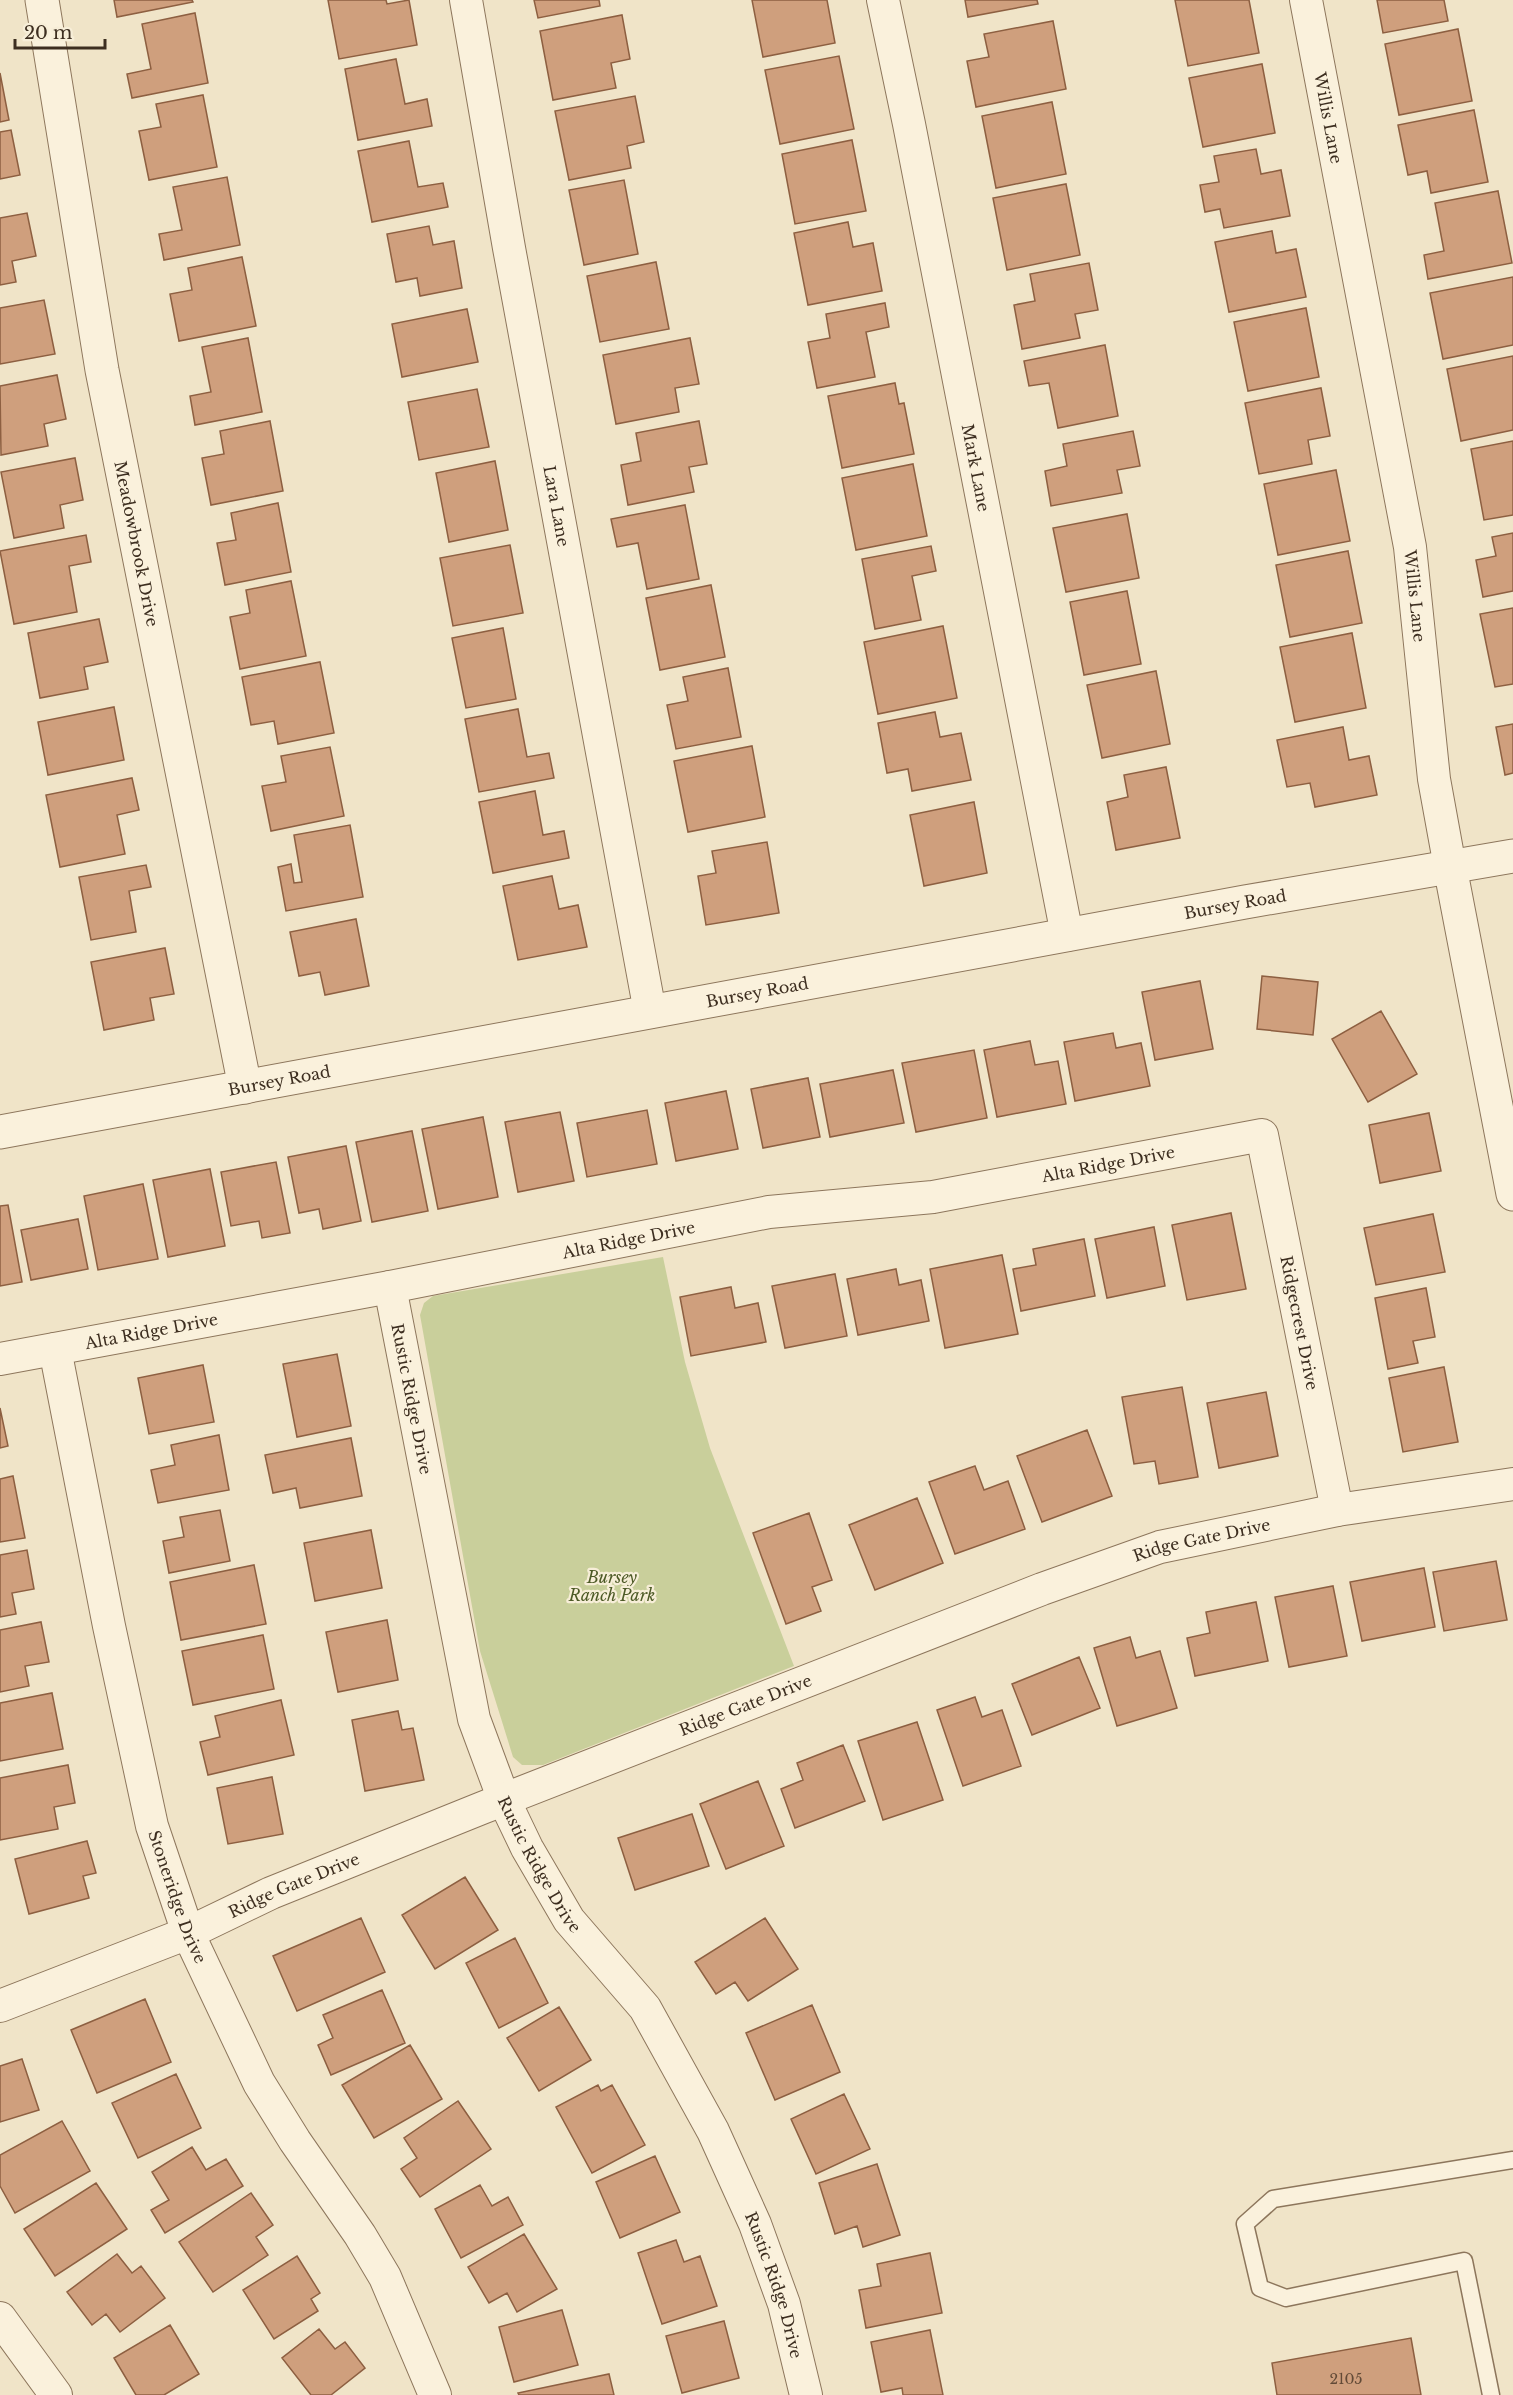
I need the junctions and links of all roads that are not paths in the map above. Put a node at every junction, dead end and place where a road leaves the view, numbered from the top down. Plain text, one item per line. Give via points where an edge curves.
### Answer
1 (42, 0) edge
2 (466, 0) edge
3 (883, 0) edge
4 (1306, 0) edge
5 (1513, 856) edge
6 (1450, 867) junction
7 (1067, 935) junction
8 (650, 1012) junction
9 (245, 1087) junction
10 (0, 1132) edge
11 (1262, 1135) joint
12 (1513, 1194) edge
13 (390, 1287) junction
14 (55, 1349) junction
15 (0, 1359) edge
16 (1513, 1484) edge
17 (1337, 1510) junction
18 (504, 1800) junction
19 (188, 1933) junction
20 (0, 2006) edge
21 (1513, 2160) edge
22 (0, 2318) edge
23 (46, 2392) edge
24 (435, 2395) edge
25 (806, 2395) edge
26 (1491, 2395) edge

1 - 9 street, Meadowbrook Drive via 102,370
2 - 8 street, Lara Lane via 508,248
3 - 7 street, Mark Lane
4 - 6 street, Willis Lane via 1410,547 1434,779
5 - 6 street, Bursey Road
6 - 7 street, Bursey Road
6 - 12 street, Willis Lane
7 - 8 street, Bursey Road
8 - 9 street, Bursey Road
9 - 10 street, Bursey Road
11 - 13 street, Alta Ridge Drive via 933,1197 769,1212
11 - 17 street, Ridgecrest Drive
13 - 14 street, Alta Ridge Drive
13 - 18 street, Rustic Ridge Drive via 474,1719
14 - 15 street, Alta Ridge Drive
14 - 19 street, Stoneridge Drive via 152,1826
16 - 17 street, Ridge Gate Drive
17 - 18 street, Ridge Gate Drive via 1160,1547 1042,1589
18 - 19 street, Ridge Gate Drive via 271,1893
18 - 25 street, Rustic Ridge Drive via 569,1920 645,2008 713,2131 755,2224 784,2304
19 - 20 street, Ridge Gate Drive
19 - 24 street, Stoneridge Drive via 259,2082 385,2277
21 - 26 lane via 1274,2199 1245,2224 1260,2288 1286,2298 1464,2261
22 - 23 street

